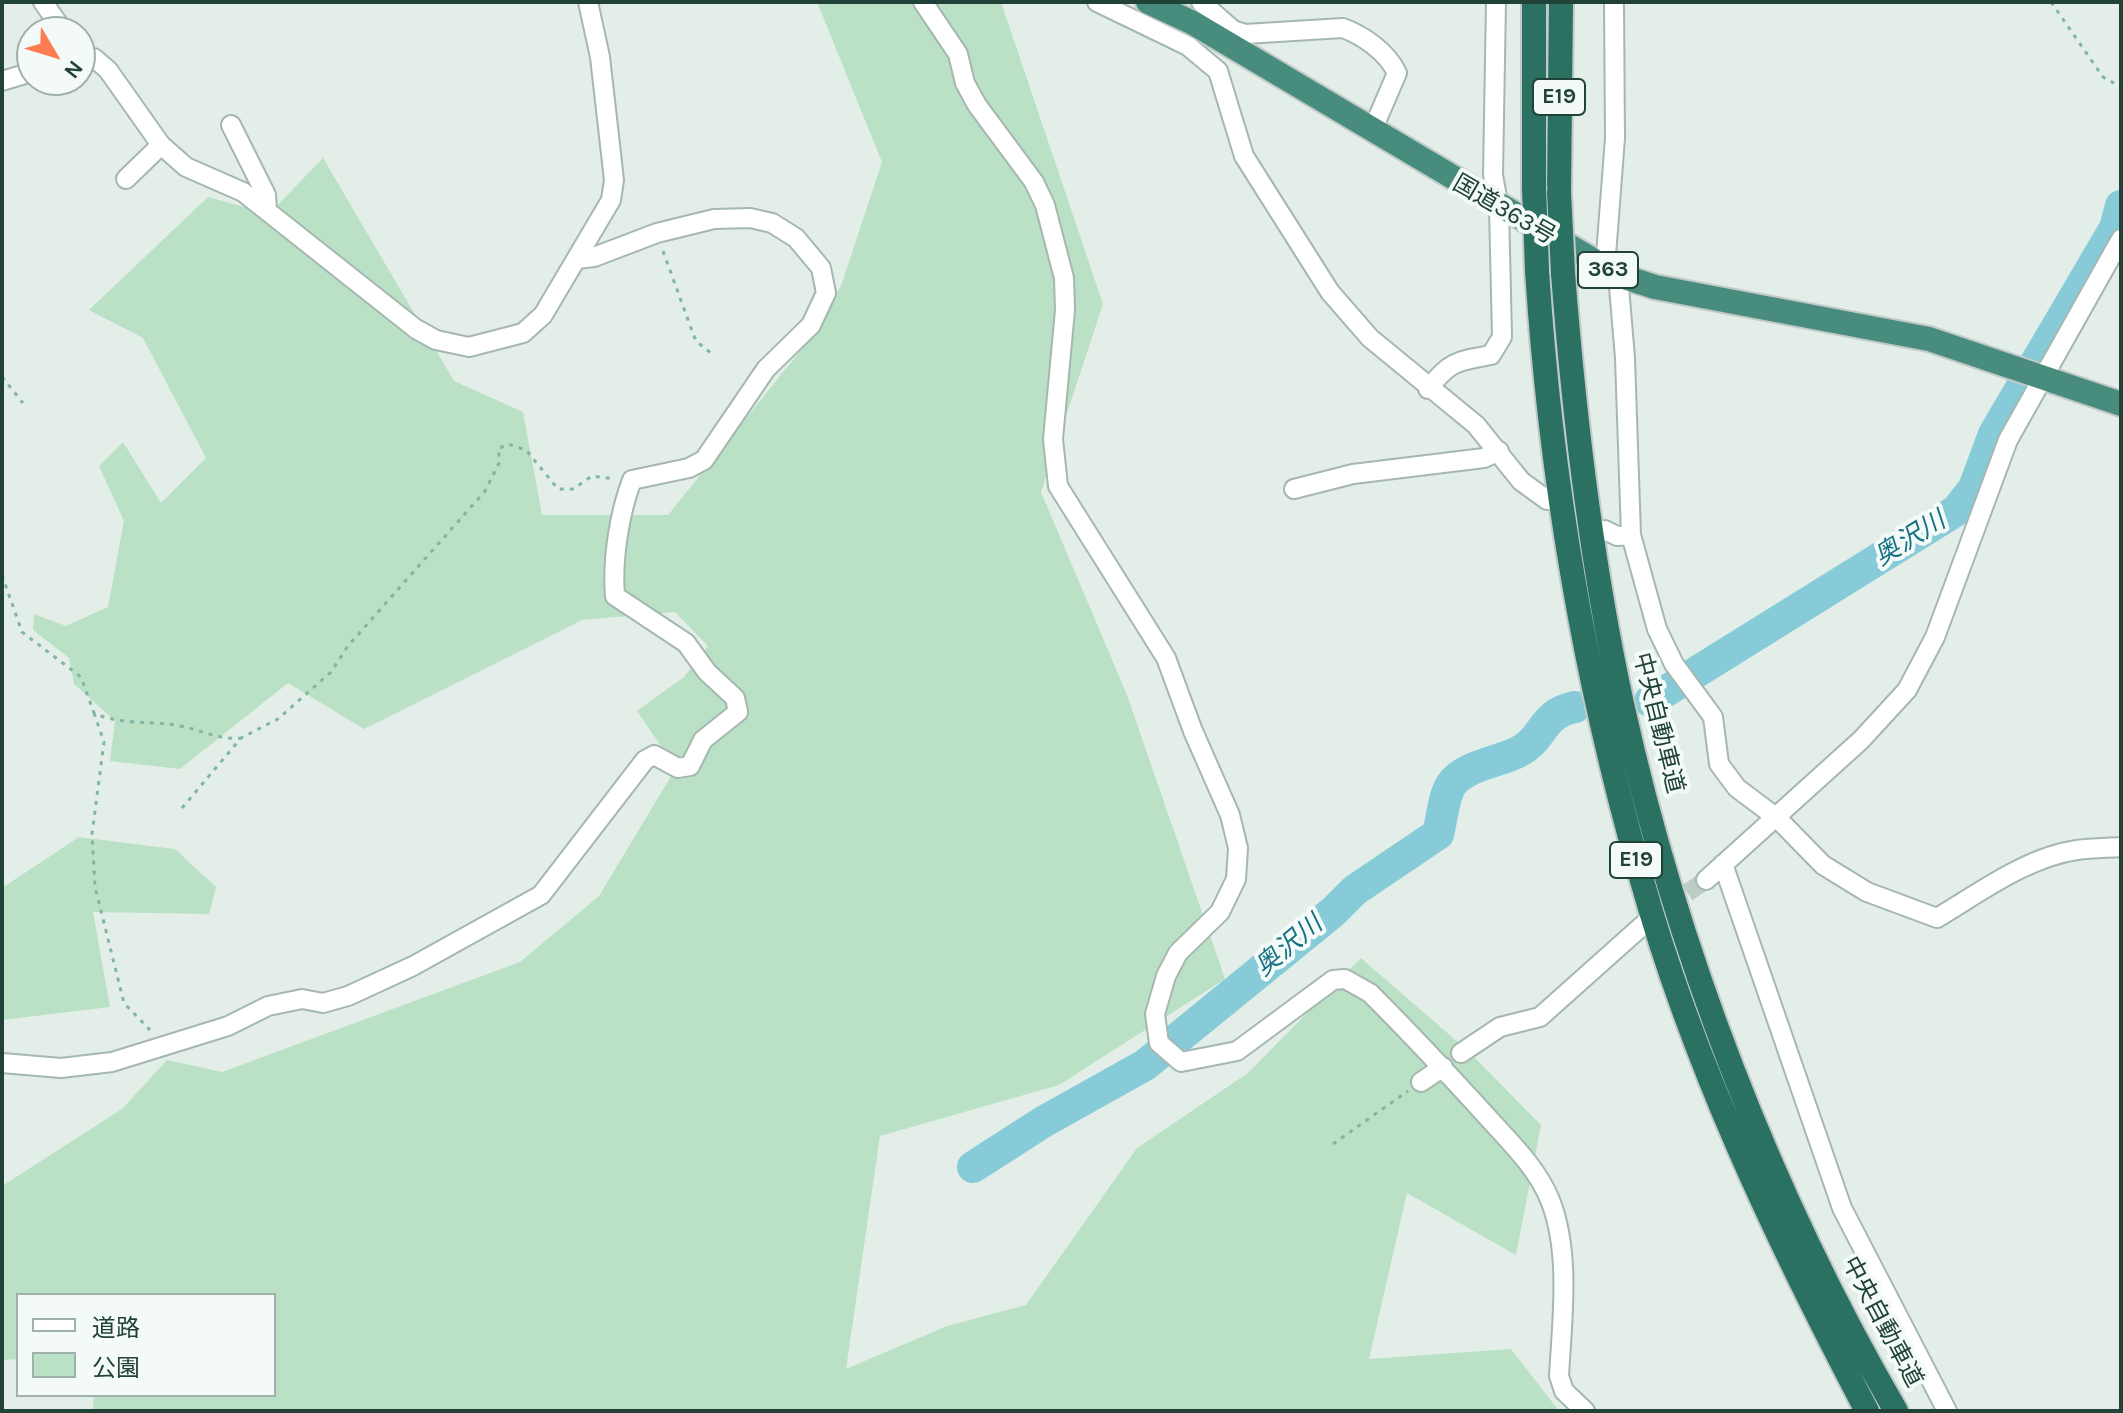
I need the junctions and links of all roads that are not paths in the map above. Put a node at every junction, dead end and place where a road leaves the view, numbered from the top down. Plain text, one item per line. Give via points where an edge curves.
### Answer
1 (588, 2) edge
2 (923, 2) edge
3 (1097, 2) edge
4 (1148, 2) edge
5 (1201, 2) edge
6 (1496, 2) edge
7 (1534, 2) edge
8 (1561, 2) edge
9 (1614, 2) edge
10 (1229, 36) junction
11 (96, 62) edge
12 (231, 125) dead end
13 (1372, 131) junction
14 (161, 145) junction
15 (126, 179) dead end
16 (1499, 208) junction
17 (267, 210) junction
18 (2121, 239) edge
19 (577, 259) junction
20 (1611, 272) junction
21 (2044, 378) junction
22 (1428, 389) junction
23 (2121, 404) edge
24 (1499, 451) junction
25 (1294, 489) dead end
26 (1547, 500) dead end
27 (1605, 530) dead end
28 (1631, 535) junction
29 (1777, 818) junction
30 (2121, 847) edge
31 (1723, 864) junction
32 (1706, 880) tunnel mouth
33 (1652, 917) tunnel mouth
34 (1461, 1053) dead end
35 (2, 1063) edge
36 (1443, 1067) junction
37 (1421, 1082) road end
38 (1585, 1411) edge
39 (1867, 1411) edge
40 (1896, 1411) edge
41 (1947, 1411) edge

1 - 19 street via 614,180 603,219
2 - 36 street via 958,54 977,105 1034,182 1056,242 1065,310 1053,439 1058,486 1166,658 1238,848 1236,879 1220,912 1178,953 1166,976 1155,1014 1159,1043 1181,1062 1237,1051 1320,987 1345,979 1370,993
3 - 22 street via 1188,46 1218,71 1244,156 1330,292 1370,338
4 - 10 highway, 国道363号 / 363
5 - 10 street
6 - 16 street via 1493,175
7 - 39 highway, E19, bridge via 1537,270 1551,424 1598,714 1641,879 1736,1142 1806,1295
8 - 40 highway, 中央自動車道 / E19, bridge via 1563,273 1577,421 1622,706 1667,872 1747,1100 1838,1304
9 - 20 street
10 - 13 highway, 国道363号 / 363
10 - 13 street via 1343,28 1356,33 1391,60 1397,73
11 - 14 street via 108,70
12 - 17 street via 266,195
13 - 16 highway, 国道363号 / 363
14 - 15 street
14 - 17 street via 186,167 243,192
16 - 20 highway, 国道363号 / 363
16 - 22 street via 1502,337 1491,355 1456,361
17 - 19 street via 416,329 454,346 498,342 523,333 543,315
18 - 21 street
19 - 35 street via 714,219 750,218 772,223 796,238 821,268 826,293 811,325 766,369 704,460 631,482 615,596 686,643 735,698 738,712 703,740 690,766 678,768 654,755 645,760 552,882 526,905 348,996 268,1006 228,1026 95,1065
20 - 21 highway, 国道363号 / 363 via 1655,287 1929,339
20 - 28 street via 1625,358
21 - 23 highway, 国道363号 / 363
21 - 29 street via 2008,440 1935,637 1907,690
22 - 24 street via 1476,425
24 - 25 street via 1484,458 1353,474
24 - 26 street via 1521,481
27 - 28 street
28 - 29 street via 1657,629 1674,664 1713,717 1719,764 1737,788
29 - 30 street via 1823,865 1850,883 1937,918 2054,857
29 - 31 street
31 - 32 street
31 - 41 street via 1842,1208
33 - 34 street via 1540,1017 1500,1027
36 - 37 street
36 - 38 street via 1528,1165 1550,1199 1561,1273 1559,1376 1564,1391

